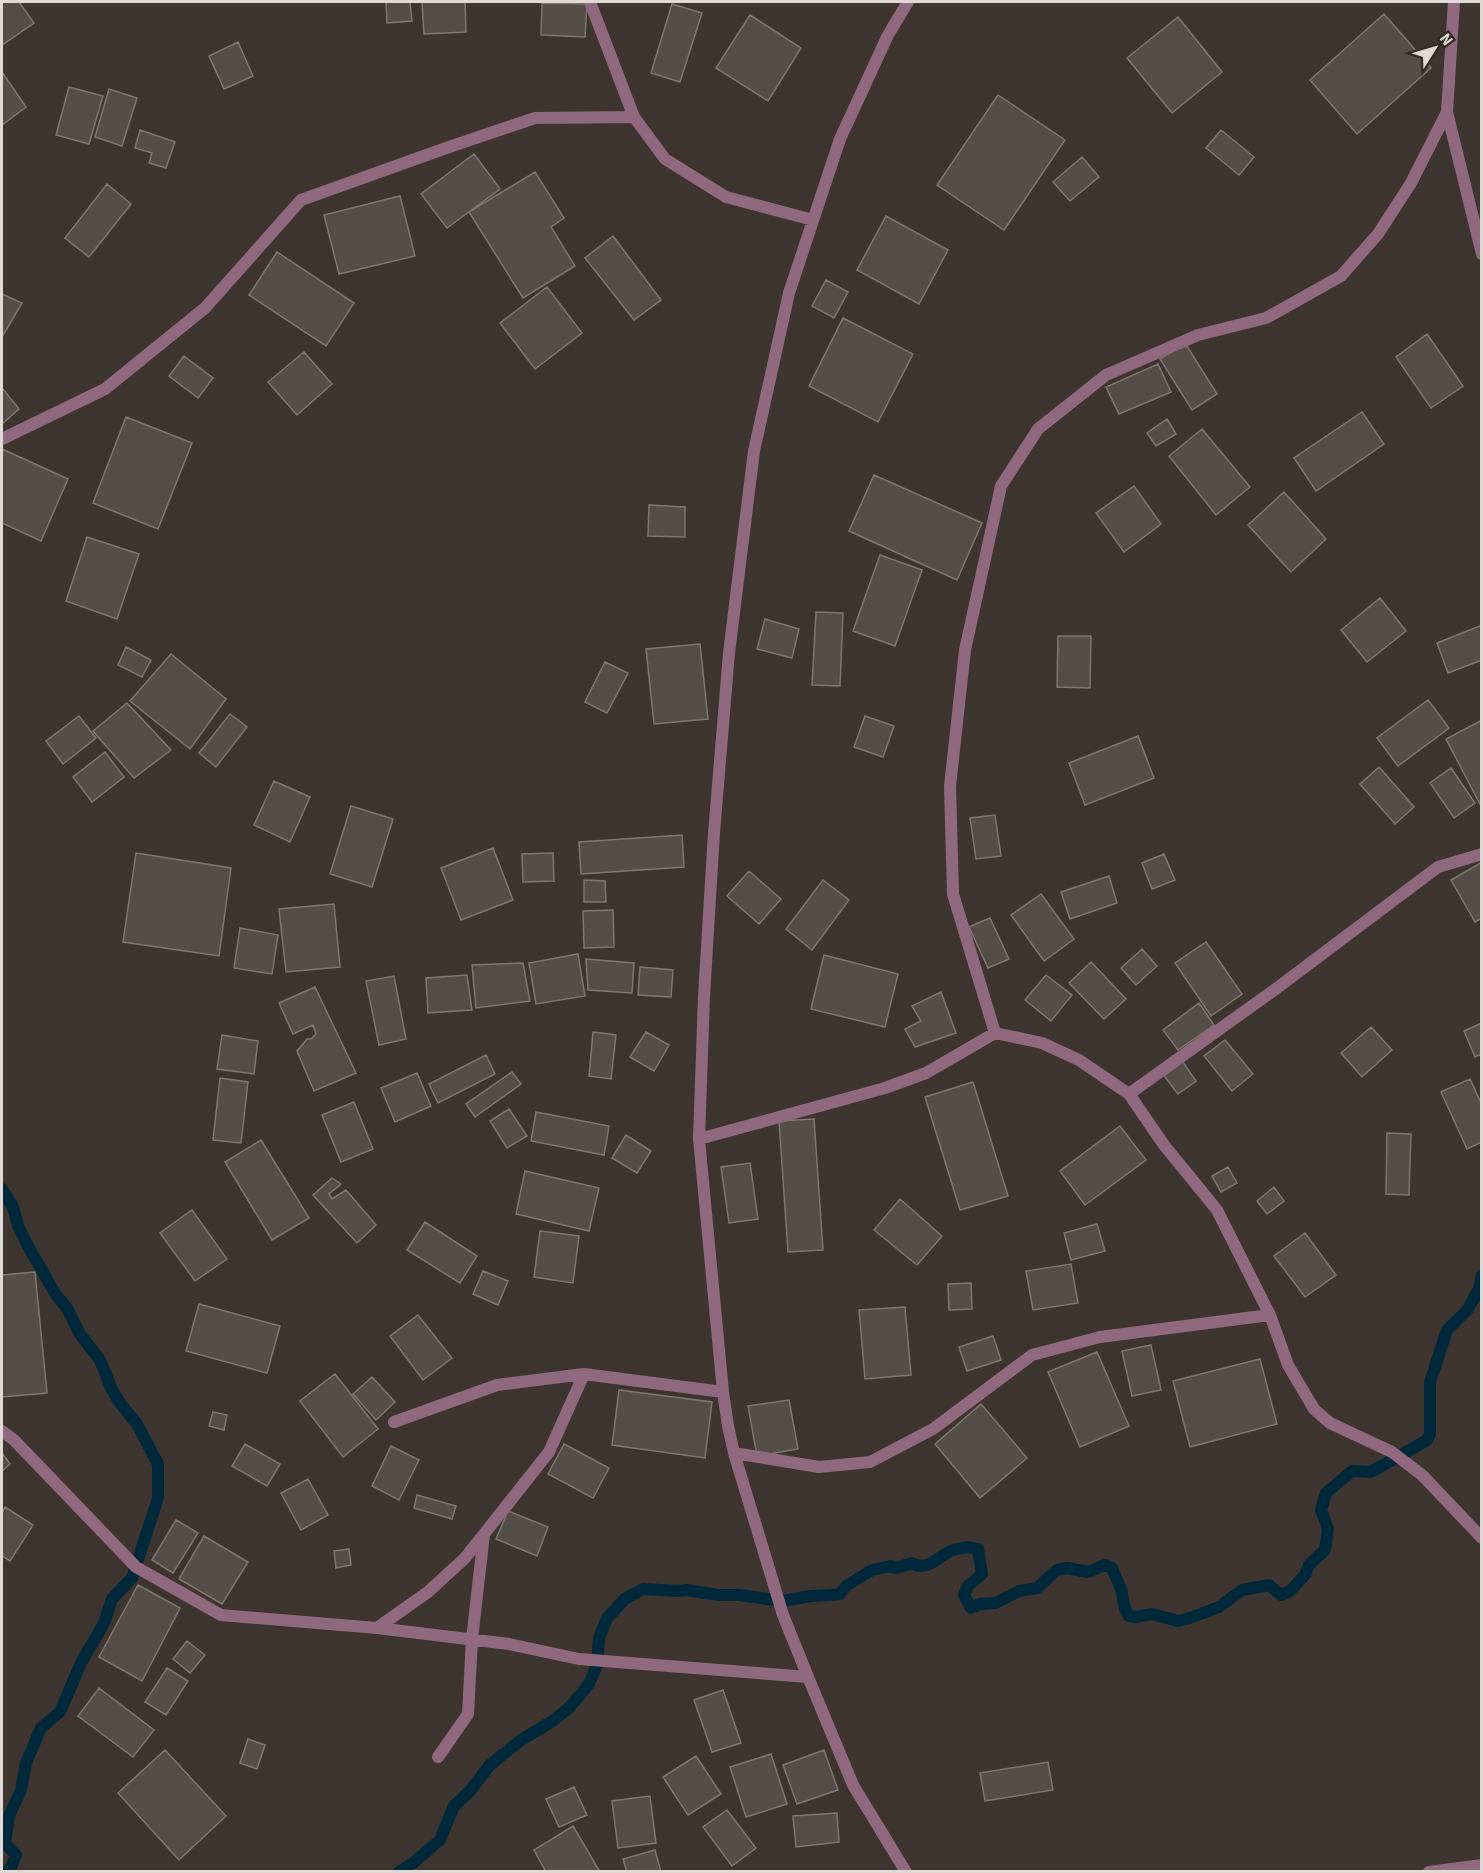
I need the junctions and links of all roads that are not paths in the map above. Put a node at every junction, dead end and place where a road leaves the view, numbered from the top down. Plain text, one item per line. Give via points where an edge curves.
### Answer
1 (590, 2) edge
2 (908, 2) edge
3 (1454, 2) edge
4 (1447, 112) junction
5 (634, 117) junction
6 (813, 220) junction
7 (1482, 254) edge
8 (2, 439) edge
9 (1482, 854) edge
10 (994, 1033) junction
11 (1129, 1094) junction
12 (699, 1139) junction
13 (1270, 1315) junction
14 (584, 1374) junction
15 (723, 1392) junction
16 (394, 1422) dead end
17 (2, 1431) edge
18 (734, 1453) junction
19 (484, 1533) junction
20 (1482, 1538) edge
21 (377, 1628) junction
22 (472, 1640) junction
23 (808, 1677) junction
24 (438, 1757) dead end
25 (1482, 1865) edge
26 (906, 1872) edge
27 (1429, 1872) edge

1 - 5 street
2 - 6 street via 888,35 840,139
3 - 4 street
4 - 7 street
4 - 10 street via 1411,183 1378,234 1341,276 1266,318 1198,335 1106,375 1038,429 1001,486 965,650 950,786 953,894
5 - 6 street via 665,159 726,197
5 - 8 street via 535,118 301,200 205,308 105,389
6 - 12 street via 789,293 751,474 729,653 714,833
9 - 11 street via 1438,867
10 - 11 street via 1042,1043 1079,1060
10 - 12 street via 926,1073 885,1088
11 - 13 street via 1217,1210
12 - 15 street
13 - 18 street via 1100,1336 1032,1355 933,1429 870,1462 819,1467
13 - 20 street via 1288,1365 1314,1409 1330,1423 1392,1452 1422,1474
14 - 15 street
14 - 16 street via 496,1385
14 - 19 street via 549,1452
15 - 18 street
17 - 21 street via 136,1567 221,1615
18 - 23 street via 774,1588
19 - 21 street via 465,1558 428,1592
19 - 22 street
21 - 22 street
22 - 23 street via 579,1659
22 - 24 street via 468,1714
23 - 26 street via 853,1785
25 - 27 street

